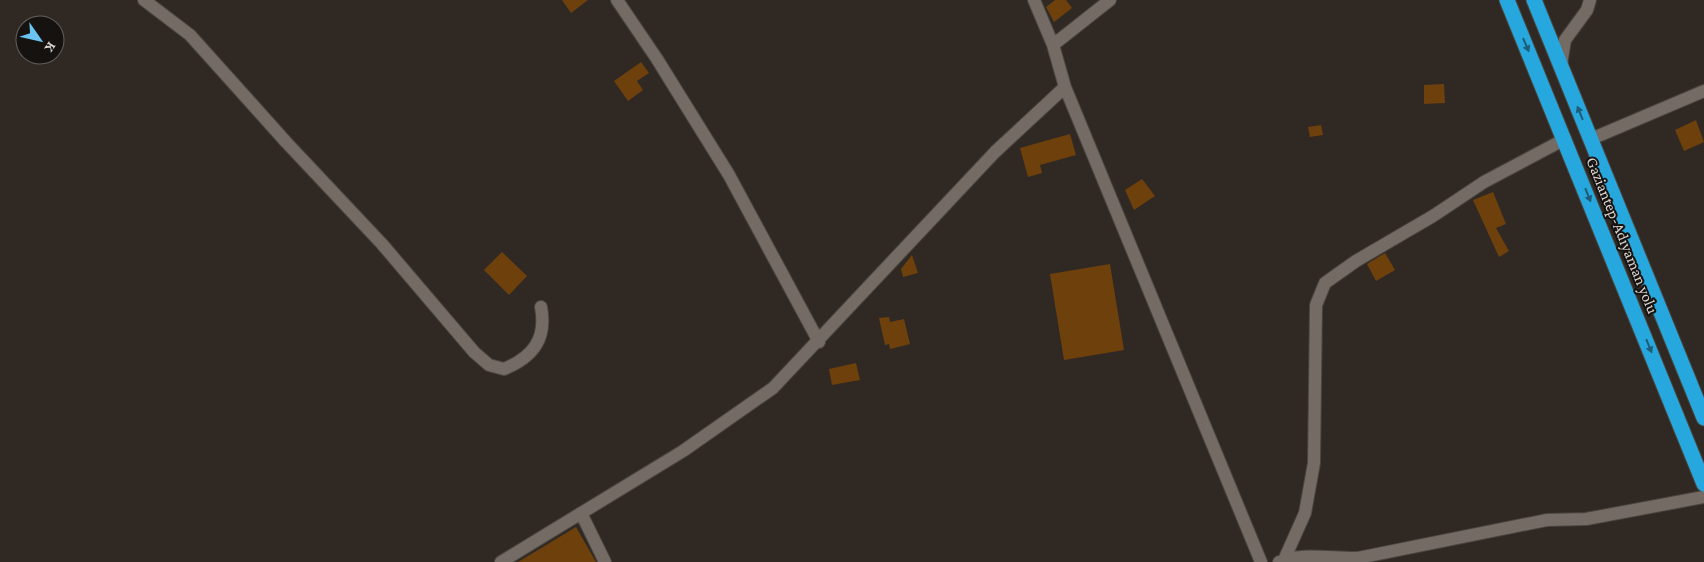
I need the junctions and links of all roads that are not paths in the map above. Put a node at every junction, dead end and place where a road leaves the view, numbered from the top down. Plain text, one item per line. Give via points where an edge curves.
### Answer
1 (144, 0) edge
2 (617, 0) edge
3 (1034, 0) edge
4 (1110, 0) edge
5 (1507, 0) edge
6 (1534, 0) edge
7 (1590, 0) edge
8 (1053, 45) junction
9 (1561, 65) junction
10 (1065, 87) junction
11 (1704, 91) edge
12 (1565, 139) junction
13 (1591, 139) junction
14 (541, 307) dead end
15 (819, 342) junction
16 (1704, 418) edge
17 (1704, 484) edge
18 (1704, 497) edge
19 (581, 513) junction
20 (1282, 561) edge
21 (501, 562) edge
22 (605, 562) edge
23 (1261, 562) edge

1 - 14 street via 190,35 489,365 504,370 528,355 540,340 544,324
2 - 15 street via 729,175
3 - 8 street
4 - 8 street
5 -> 12 highway, Gaziantep-Adıyaman yolu
6 - 9 highway, Gaziantep-Adıyaman yolu
7 - 9 street via 1587,10 1565,40
8 - 10 street
13 -> 9 highway, Gaziantep-Adıyaman yolu
10 - 15 street via 995,152
10 - 23 street
11 - 13 street
12 -> 17 highway, Gaziantep-Adıyaman yolu
12 - 20 street via 1484,182 1325,283 1316,305 1314,463 1305,513
13 - 16 highway, Gaziantep-Adıyaman yolu
15 - 19 street via 773,388 683,451
18 - 20 street via 1586,519 1547,520 1358,558 1301,556
19 - 21 street
19 - 22 street

